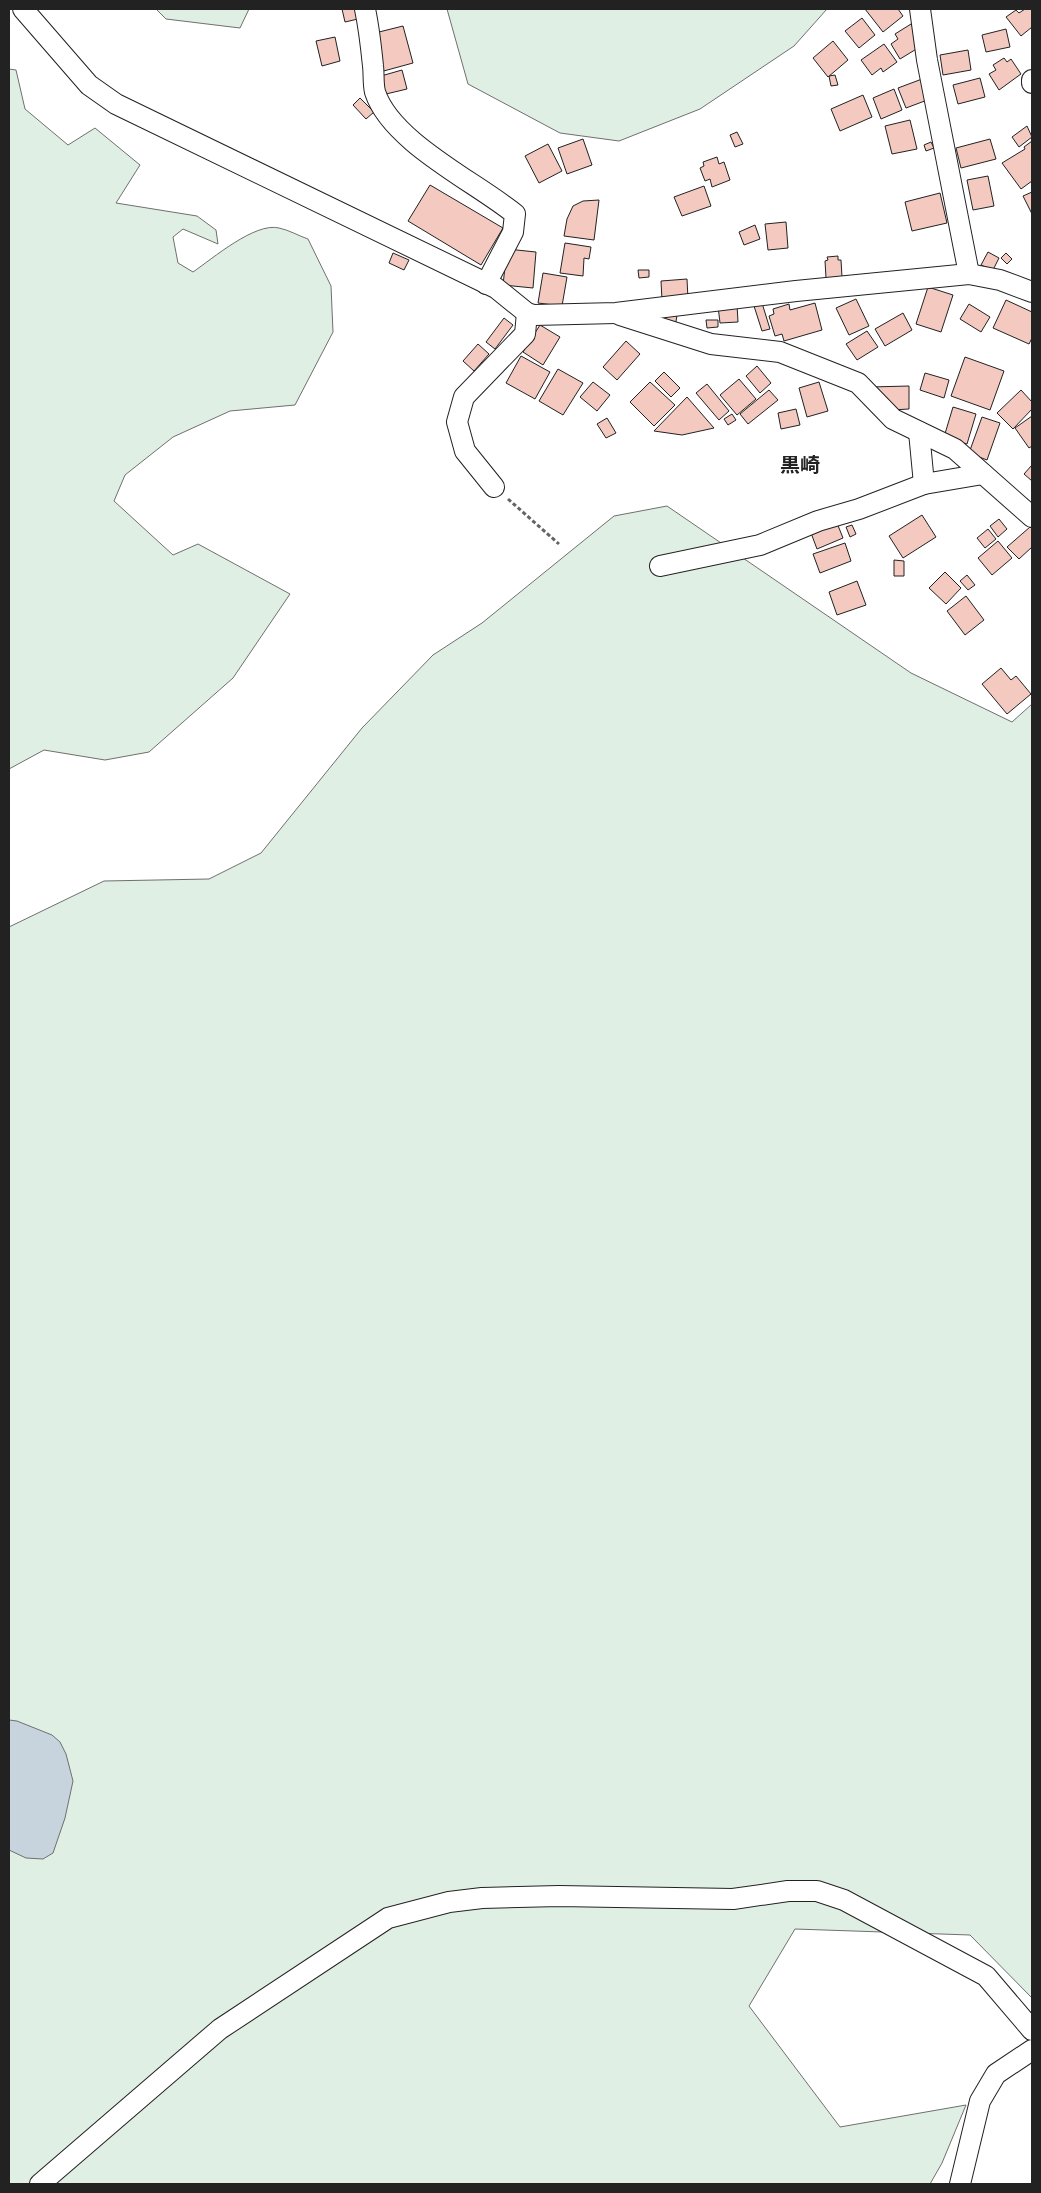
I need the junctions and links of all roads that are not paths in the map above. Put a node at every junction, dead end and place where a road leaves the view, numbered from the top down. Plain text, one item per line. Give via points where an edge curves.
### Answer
1 (23, 9) edge
2 (365, 9) edge
3 (920, 9) edge
4 (969, 274) junction
5 (486, 284) junction
6 (1032, 292) edge
7 (527, 313) junction
8 (616, 313) junction
9 (919, 432) junction
10 (983, 474) junction
11 (924, 484) junction
12 (494, 487) road end
13 (1032, 517) edge
14 (660, 566) dead end
15 (1032, 2030) edge
16 (1032, 2050) edge
17 (40, 2184) edge
18 (960, 2184) edge

1 - 5 street via 89,86 116,104
2 - 5 street via 375,92 388,118 444,166 493,196 515,214 513,232
3 - 4 street
4 - 6 street via 1000,280
4 - 8 street
5 - 7 street via 496,288
7 - 8 street
7 - 12 street via 525,334 464,397 457,422 465,451
8 - 9 street via 711,344 780,352 808,362 858,383 893,419
9 - 10 street via 954,449
9 - 11 street
10 - 11 street
10 - 13 street
11 - 14 street via 760,545
15 - 17 street via 986,1976 844,1900 817,1891 788,1891 732,1899 559,1896 449,1902 388,1918 220,2029
16 - 18 street via 996,2074 980,2101

